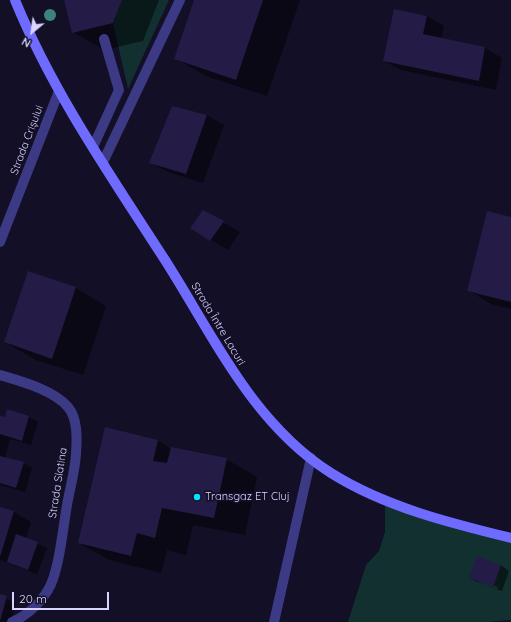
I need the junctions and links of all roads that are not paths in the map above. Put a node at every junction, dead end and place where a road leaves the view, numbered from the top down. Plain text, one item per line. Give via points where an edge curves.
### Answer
1 (16, 0) edge
2 (180, 0) edge
3 (104, 39) dead end
4 (59, 91) junction
5 (93, 147) junction
6 (103, 162) junction
7 (0, 242) edge
8 (0, 375) edge
9 (311, 458) junction
10 (511, 538) edge
11 (12, 622) edge
12 (274, 622) edge

1 - 4 street, Strada Între Lacuri
2 - 6 street
3 - 5 street via 119,90
4 - 5 street, Strada Între Lacuri
4 - 7 street, Strada Crișului
5 - 6 street, Strada Între Lacuri
6 - 9 street, Strada Între Lacuri via 238,378 263,412 292,443
8 - 11 street, Strada Slatina via 28,383 54,396 68,407 74,418 76,435 76,455 49,589 32,611
9 - 10 street, Strada Între Lacuri via 331,473 375,495 431,517
9 - 12 street

